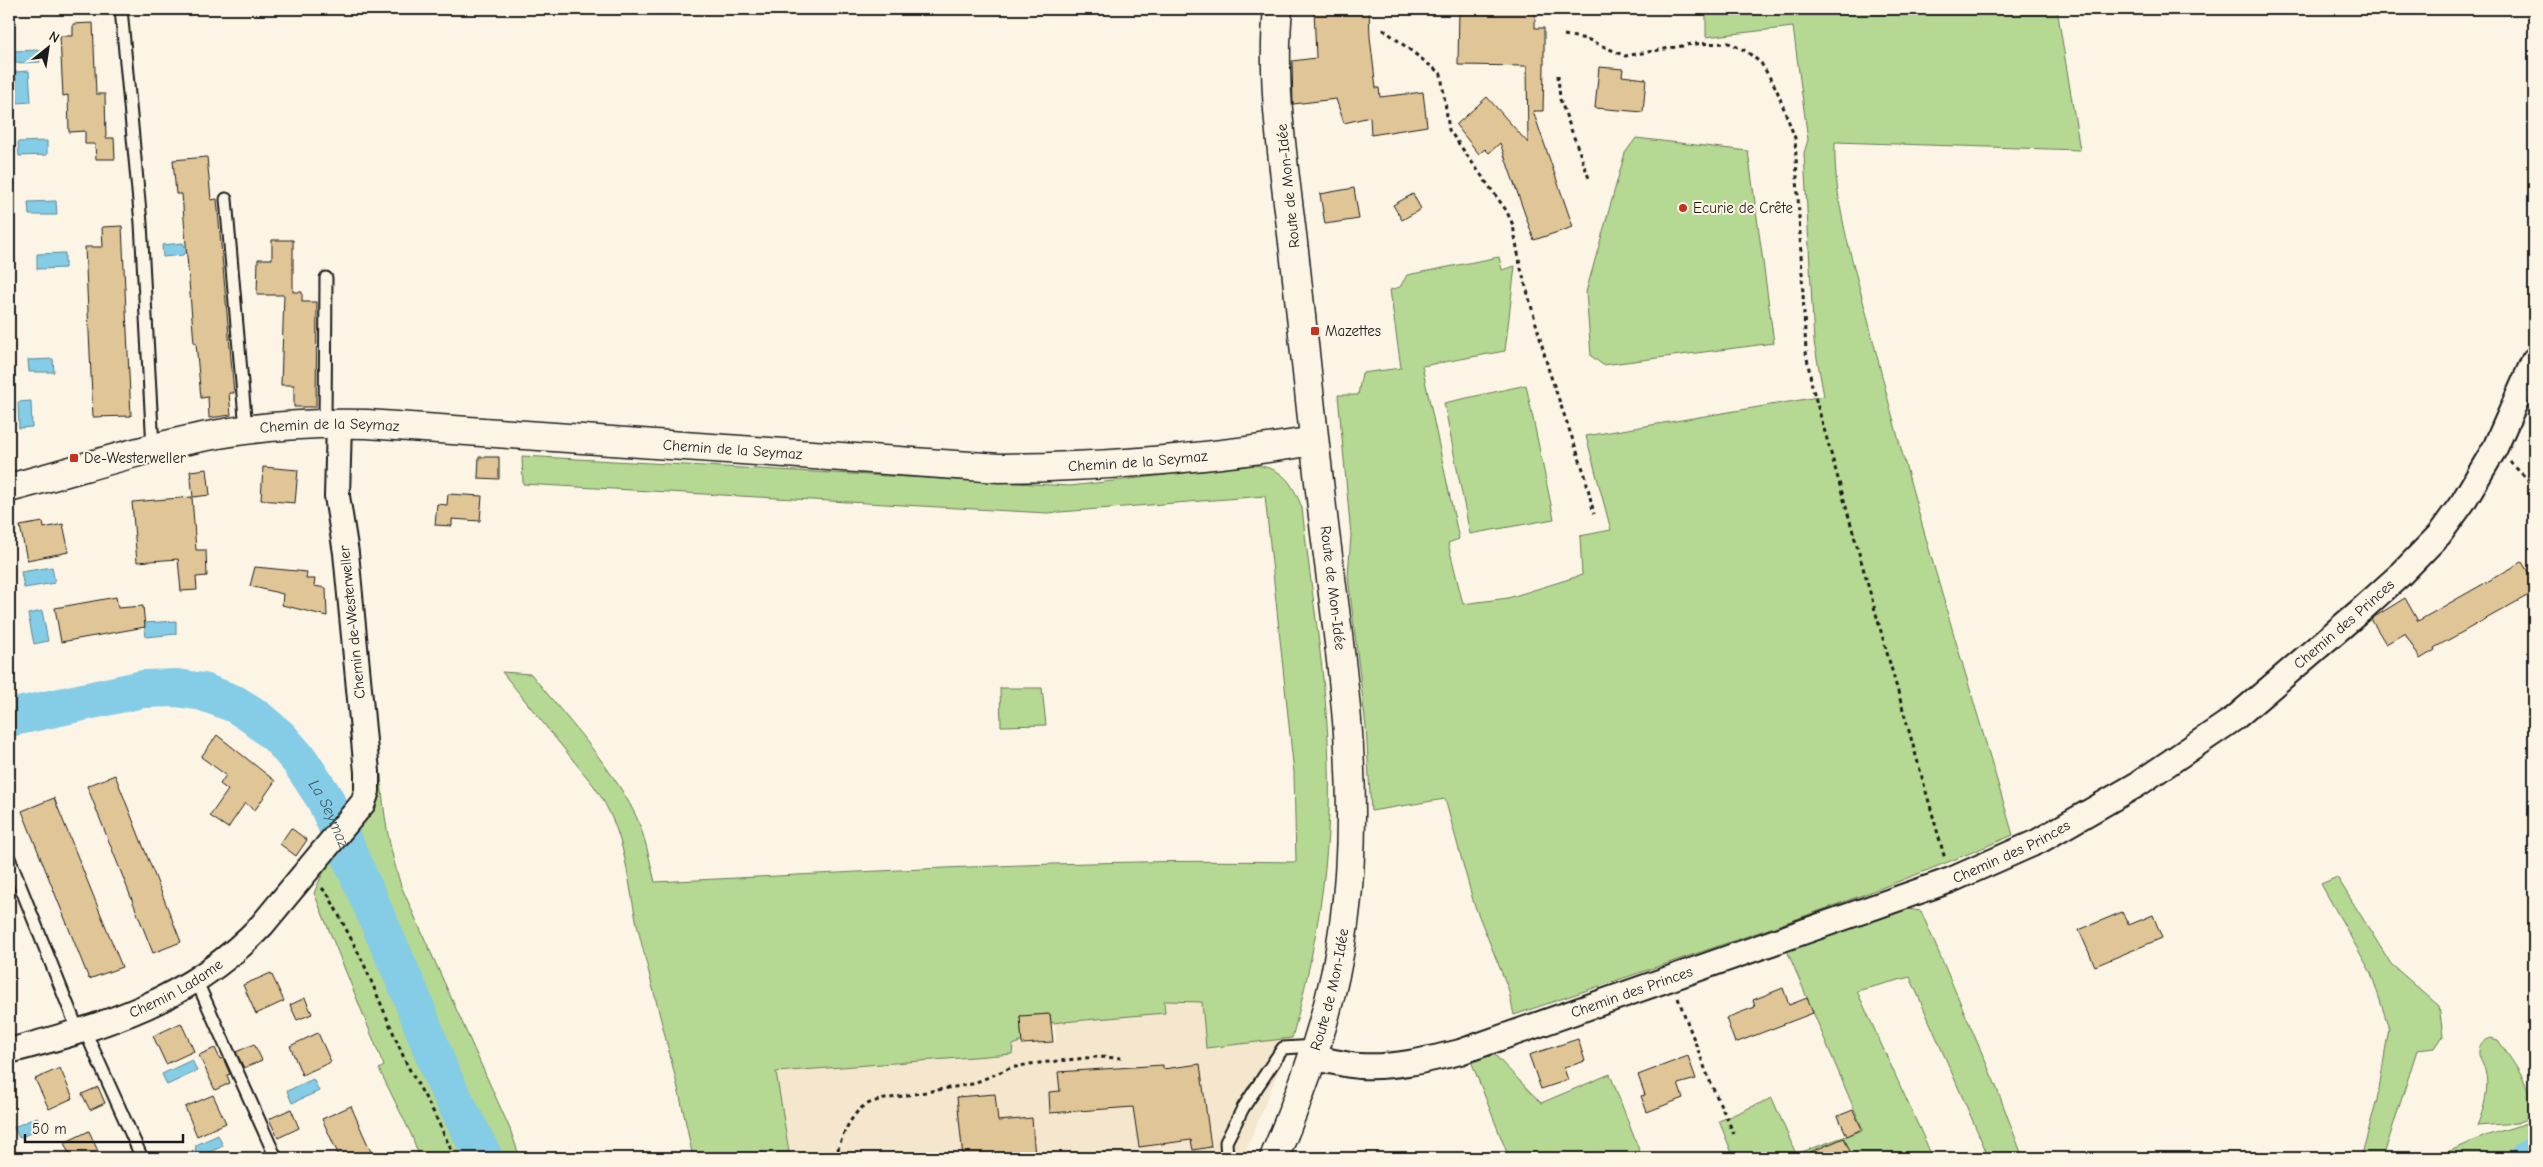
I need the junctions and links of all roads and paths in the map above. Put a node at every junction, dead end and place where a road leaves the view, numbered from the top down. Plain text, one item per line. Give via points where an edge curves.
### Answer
1 (121, 9) edge
2 (1278, 9) edge
3 (1382, 29) dead end
4 (1564, 35) dead end
5 (1558, 75) dead end
6 (1590, 180) dead end
7 (226, 199) dead end
8 (326, 278) dead end
9 (2534, 360) edge
10 (332, 424) junction
11 (246, 429) junction
12 (1314, 441) junction
13 (153, 448) junction
14 (2495, 448) junction
15 (2534, 486) edge
16 (9, 488) edge
17 (1594, 514) dead end
18 (330, 843) joint
19 (9, 858) edge
20 (306, 871) junction
21 (1951, 880) junction
22 (1671, 979) junction
23 (197, 982) junction
24 (81, 1032) junction
25 (9, 1051) edge
26 (1315, 1052) junction
27 (1124, 1058) dead end
28 (1734, 1134) dead end
29 (142, 1158) edge
30 (276, 1158) edge
31 (455, 1158) edge
32 (836, 1158) edge
33 (1227, 1158) edge
34 (1274, 1158) edge

1 - 13 lane via 141,223
2 - 12 street, Route de Mon-Idée via 1278,90
3 - 17 path via 1441,74 1449,130 1509,216 1549,371 1585,475
4 - 21 path via 1587,39 1625,56 1693,44 1729,43 1761,63 1776,88 1795,138 1806,352 1812,386
5 - 6 path via 1560,99
7 - 11 lane
8 - 10 lane
9 - 14 street, Chemin des Princes
10 - 11 street, Chemin de la Seymaz
10 - 12 street, Chemin de la Seymaz via 999,468 1153,461
10 - 18 street, Chemin de-Westerweller via 367,791 362,803
11 - 13 street, Chemin de la Seymaz
12 - 26 street, Route de Mon-Idée via 1345,684 1352,780 1344,924 1334,982
13 - 16 street, Chemin de la Seymaz
14 - 15 path
14 - 21 street, Chemin des Princes via 2439,535 2367,605 2235,718 2138,784 2039,841
18 - 20 street, Chemin Ladame
19 - 24 lane
20 - 23 street, Chemin Ladame via 246,942
20 - 31 path via 329,896 363,962 407,1065
21 - 22 street, Chemin des Princes
22 - 26 street, Chemin des Princes via 1460,1052 1418,1062 1359,1066
22 - 28 path
23 - 24 street, Chemin Ladame via 132,1013
23 - 30 lane
24 - 25 street, Chemin Ladame
24 - 29 lane
26 - 33 lane via 1284,1048 1239,1116 1226,1142
26 - 34 street, Route de Mon-Idée
27 - 32 path via 1095,1057 1030,1064 1010,1068 972,1084 879,1100 865,1105 856,1113

